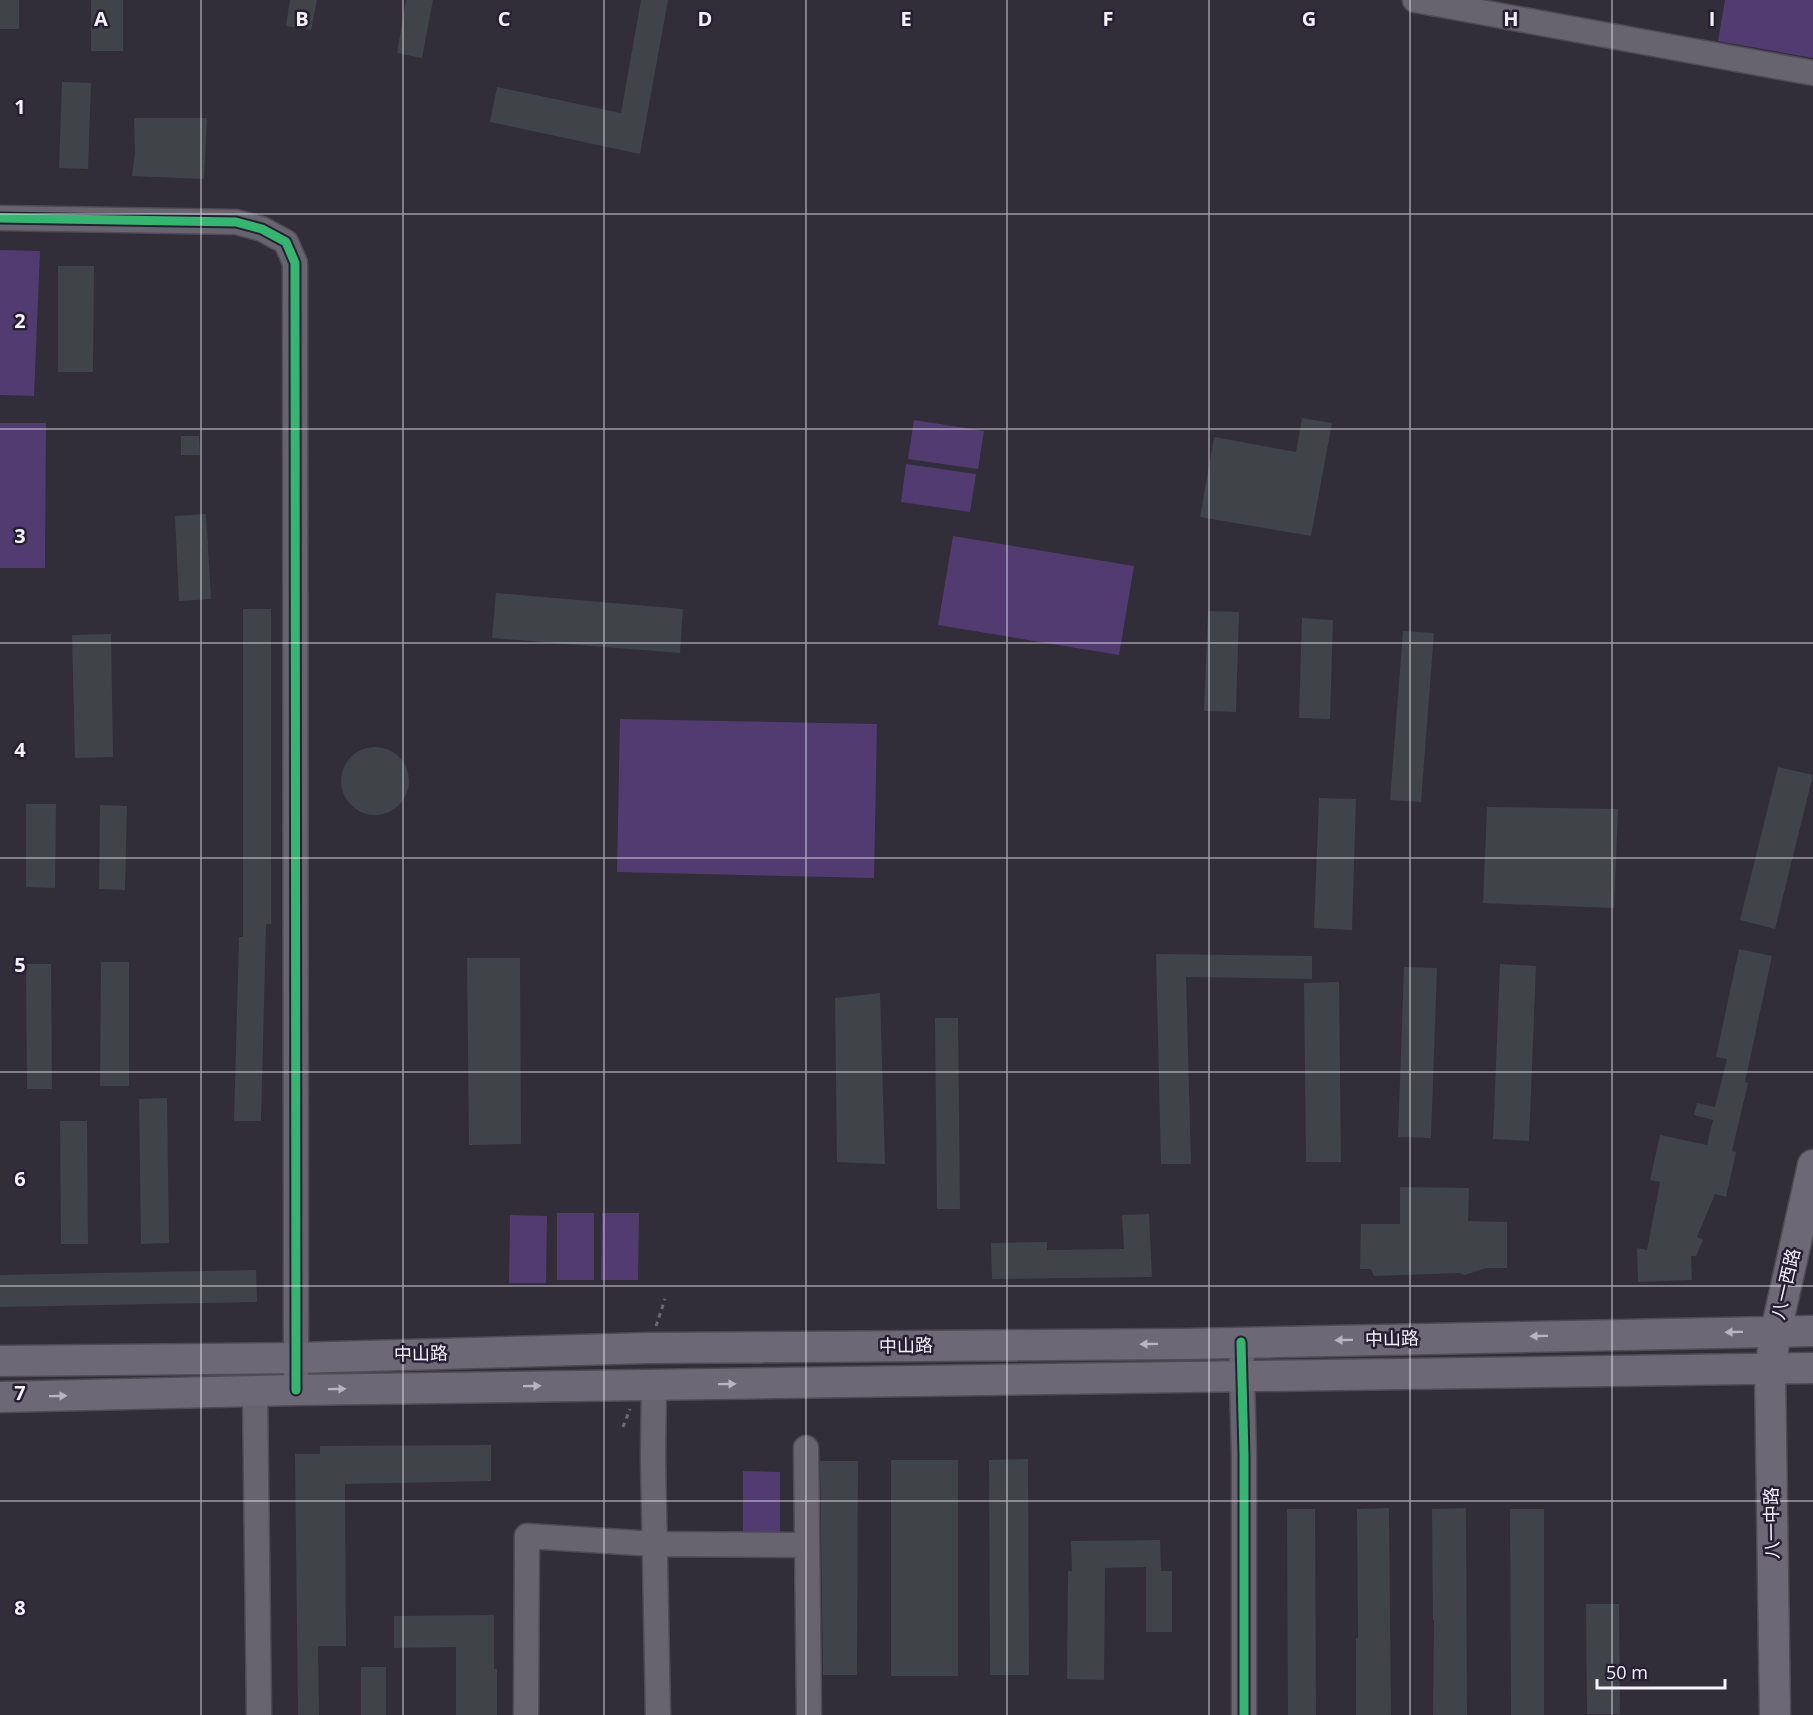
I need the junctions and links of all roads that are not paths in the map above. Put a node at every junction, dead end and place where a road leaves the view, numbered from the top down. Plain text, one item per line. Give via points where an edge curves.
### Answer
1 (1415, 0) edge
2 (1813, 73) edge
3 (0, 218) edge
4 (1813, 1166) edge
5 (1776, 1331) junction
6 (1813, 1331) edge
7 (1241, 1342) junction
8 (296, 1358) junction
9 (0, 1361) edge
10 (1813, 1368) edge
11 (1770, 1369) junction
12 (1242, 1376) junction
13 (654, 1385) junction
14 (296, 1390) junction
15 (255, 1392) junction
16 (0, 1397) edge
17 (806, 1448) dead end
18 (655, 1544) junction
19 (807, 1545) junction
20 (259, 1715) edge
21 (526, 1715) edge
22 (658, 1715) edge
23 (809, 1715) edge
24 (1244, 1715) edge
25 (1775, 1715) edge

1 - 2 street
3 - 8 street via 236,222 262,229 286,242 295,263
4 - 5 main road, 八一西路
5 - 6 main road, 中山路
5 -> 7 main road, 中山路
5 - 11 main road, 八一中路
7 -> 8 main road, 中山路 via 649,1348
7 - 12 street
8 - 9 main road, 中山路
8 - 14 street
10 - 11 main road, 中山路
11 - 12 main road, 中山路
11 - 25 main road, 八一中路
13 -> 12 main road, 中山路
12 - 24 street
14 -> 13 main road, 中山路
13 - 18 street
14 - 15 main road, 中山路
16 -> 15 main road, 中山路
15 - 20 street
17 - 19 street
18 - 19 street
18 - 21 street via 527,1536
18 - 22 street
19 - 23 street

